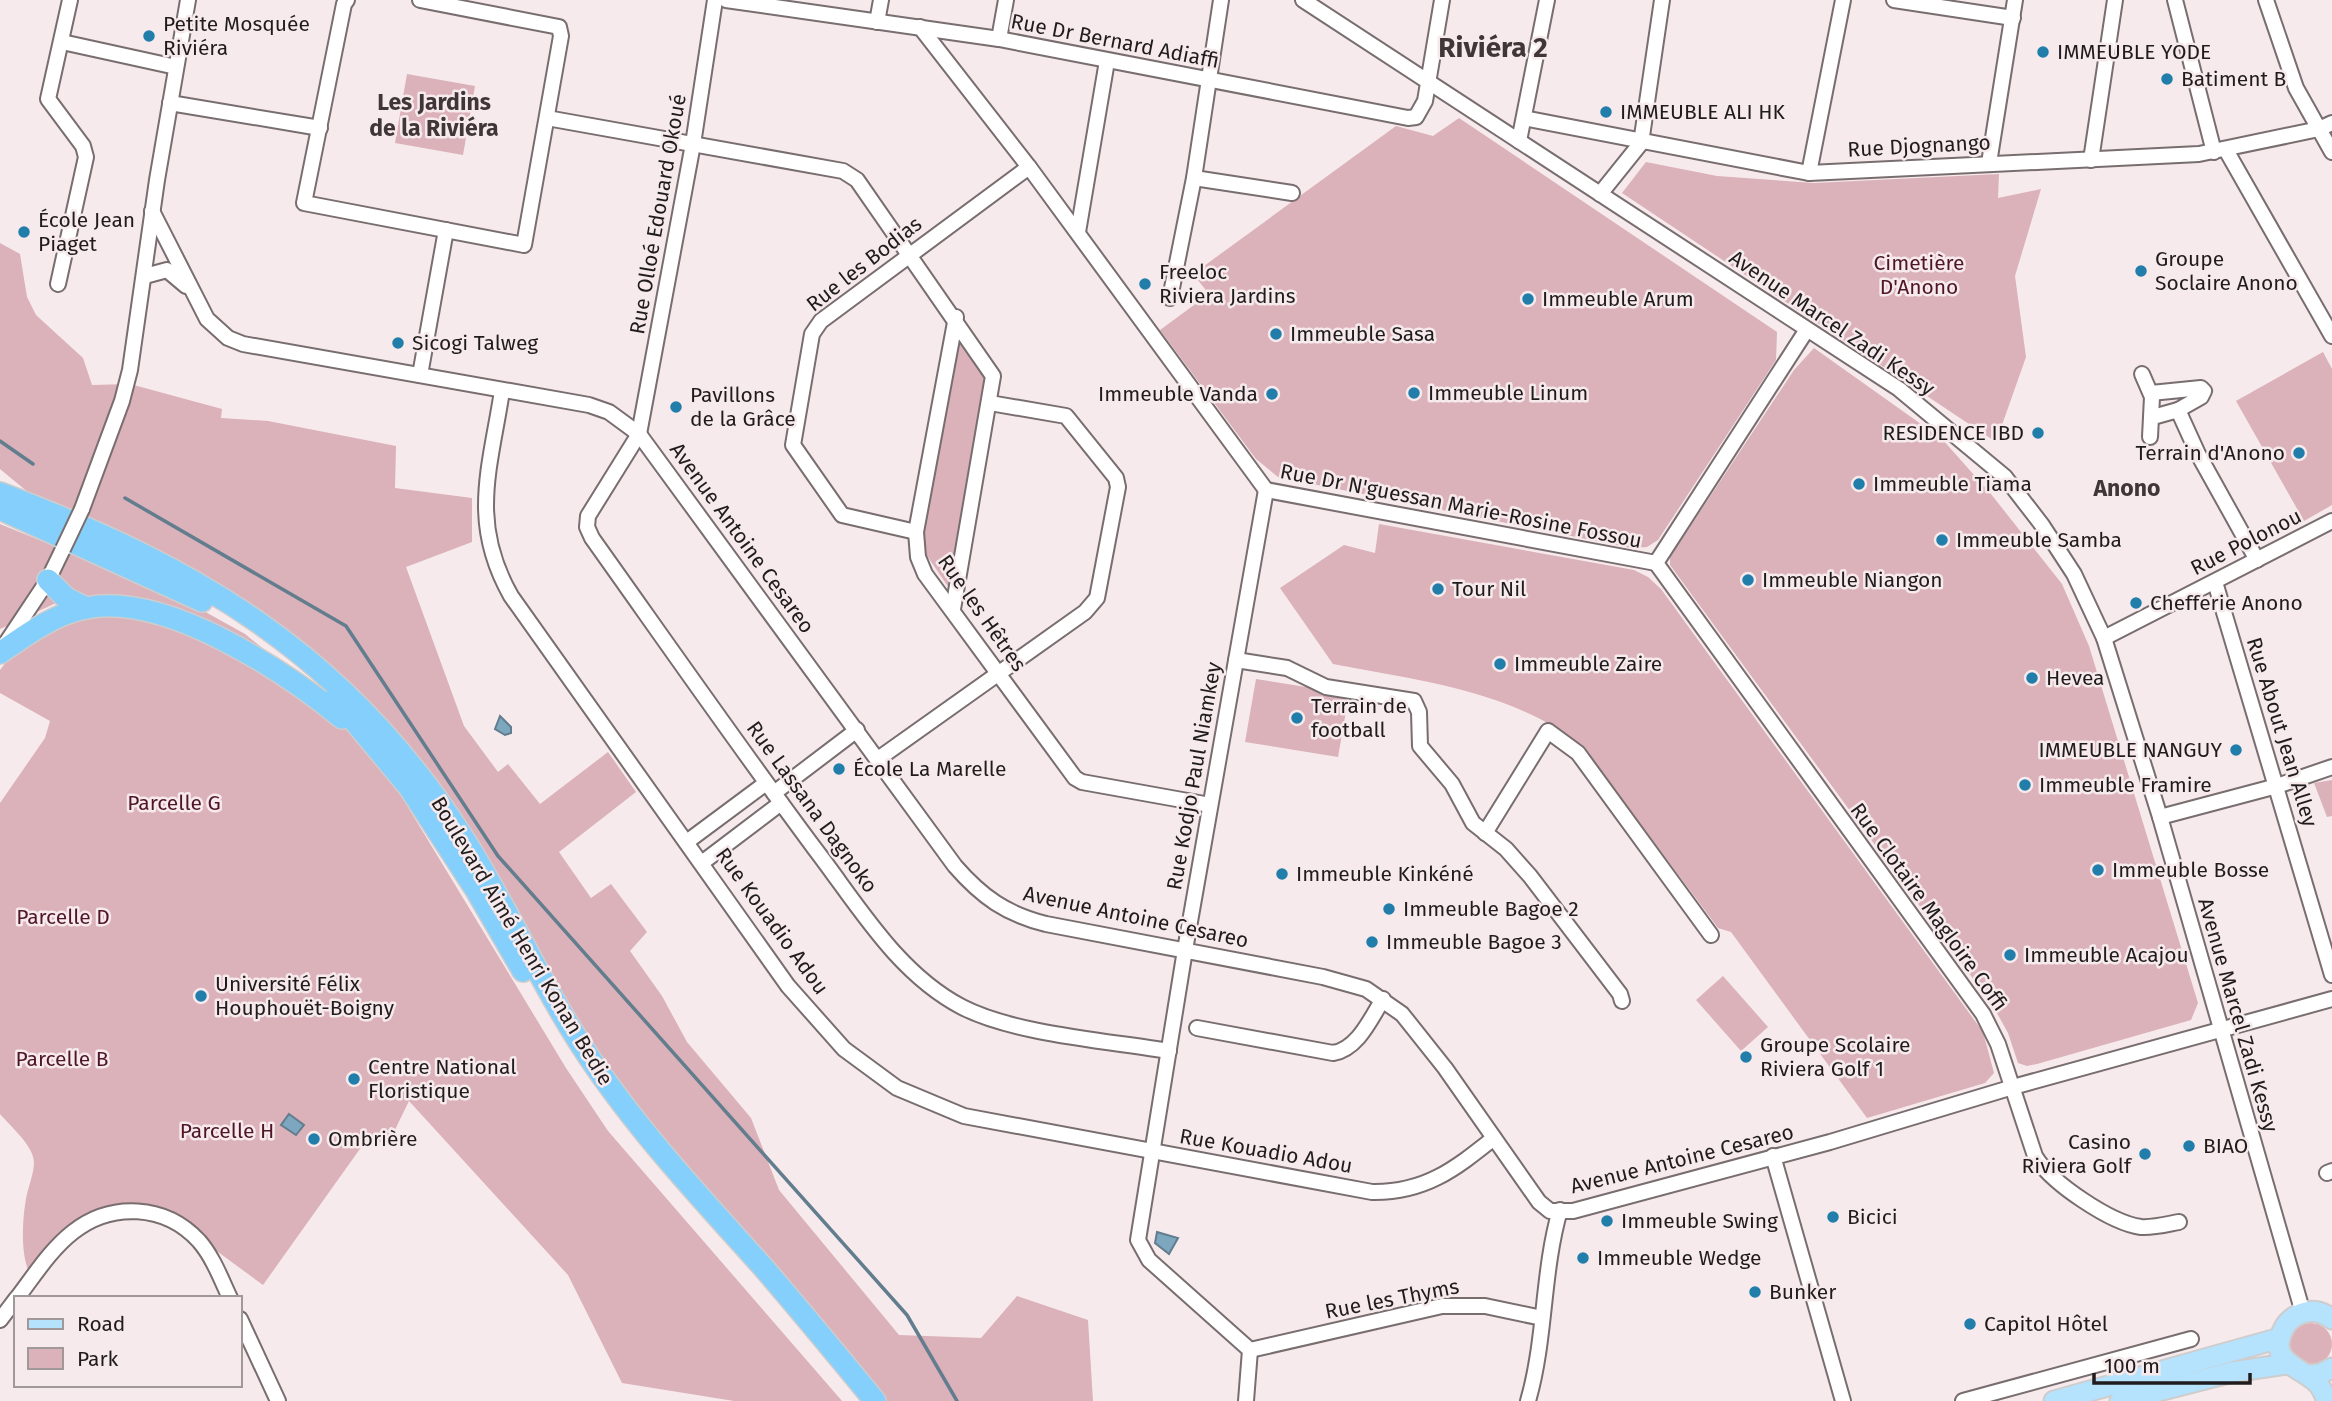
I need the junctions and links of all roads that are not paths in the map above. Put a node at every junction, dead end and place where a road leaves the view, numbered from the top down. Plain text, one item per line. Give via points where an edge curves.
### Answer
1 (70, 0) edge
2 (188, 0) edge
3 (347, 0) edge
4 (420, 0) edge
5 (715, 0) edge
6 (726, 0) edge
7 (881, 0) edge
8 (1006, 0) edge
9 (1221, 0) edge
10 (1304, 0) edge
11 (1442, 0) edge
12 (1547, 0) edge
13 (1662, 0) edge
14 (1843, 0) edge
15 (1894, 0) edge
16 (2015, 0) edge
17 (2115, 0) edge
18 (2175, 0) edge
19 (2266, 0) edge
20 (2013, 19) junction
21 (877, 22) junction
22 (920, 27) junction
23 (999, 39) junction
24 (62, 42) junction
25 (1107, 61) junction
26 (176, 67) junction
27 (1210, 81) junction
28 (1429, 83) junction
29 (170, 103) junction
30 (547, 118) junction
31 (1524, 118) junction
32 (2325, 126) edge
33 (320, 128) junction
34 (1519, 141) junction
35 (1641, 143) junction
36 (693, 144) junction
37 (2220, 151) junction
38 (2332, 152) edge
39 (2091, 160) junction
40 (1989, 163) junction
41 (1029, 167) junction
42 (1809, 173) junction
43 (1194, 178) junction
44 (1292, 193) dead end
45 (1600, 194) junction
46 (152, 211) junction
47 (446, 230) junction
48 (1077, 232) junction
49 (910, 254) junction
50 (145, 276) junction
51 (58, 284) dead end
52 (193, 293) junction
53 (1170, 298) dead end
54 (956, 317) junction
55 (1806, 331) junction
56 (2332, 336) edge
57 (2142, 374) dead end
58 (420, 375) junction
59 (502, 391) junction
60 (2151, 393) junction
61 (990, 403) junction
62 (2178, 410) junction
63 (2153, 417) junction
64 (639, 434) junction
65 (2150, 437) dead end
66 (0, 486) edge
67 (1265, 490) junction
68 (6, 501) edge
69 (2332, 522) edge
70 (916, 532) junction
71 (2257, 560) junction
72 (1656, 564) junction
73 (48, 580) junction
74 (2215, 582) junction
75 (86, 608) junction
76 (953, 609) junction
77 (2104, 638) junction
78 (0, 652) edge
79 (1236, 660) junction
80 (998, 673) junction
81 (857, 730) junction
82 (366, 736) junction
83 (878, 759) junction
84 (2332, 767) edge
85 (2277, 786) junction
86 (753, 792) junction
87 (774, 793) junction
88 (1210, 805) junction
89 (768, 813) junction
90 (2160, 817) junction
91 (1485, 833) junction
92 (688, 841) junction
93 (703, 862) junction
94 (1711, 935) dead end
95 (1185, 950) junction
96 (2332, 975) edge
97 (1383, 999) junction
98 (2332, 999) edge
99 (1622, 1001) dead end
100 (1197, 1028) dead end
101 (2219, 1029) junction
102 (1169, 1051) junction
103 (2013, 1087) junction
104 (1494, 1138) junction
105 (1151, 1152) junction
106 (1773, 1156) junction
107 (1560, 1210) junction
108 (2179, 1222) dead end
109 (18, 1296) edge
110 (229, 1296) edge
111 (14, 1301) edge
112 (2303, 1313) junction
113 (2329, 1315) edge
114 (1542, 1318) junction
115 (0, 1320) edge
116 (242, 1323) edge
117 (2280, 1338) junction
118 (2192, 1339) dead end
119 (1250, 1350) junction
120 (2287, 1364) junction
121 (2331, 1373) edge
122 (2308, 1375) junction
123 (278, 1401) edge
124 (859, 1401) edge
125 (875, 1401) edge
126 (1246, 1401) edge
127 (1528, 1401) edge
128 (1843, 1401) edge
129 (1963, 1401) edge
130 (2054, 1401) edge
131 (2120, 1401) edge
132 (2327, 1401) edge

1 - 24 street
2 - 26 street
3 - 33 street
4 - 30 street via 559,27
5 - 36 street, Rue Olloé Edouard Okoué
6 - 21 street, Rue Dr Bernard Adiaffi
7 - 21 street
8 - 23 street
9 - 27 street
10 - 28 street, Avenue Marcel Zadi Kessy
11 - 28 street, Rue Dr Bernard Adiaffi
12 - 31 street
13 - 35 street
14 - 42 street
15 - 20 street
16 - 20 street
17 - 39 street
18 - 37 street
19 - 32 street via 2295,88
20 - 40 street
21 - 22 street, Rue Dr Bernard Adiaffi
22 - 23 street, Rue Dr Bernard Adiaffi
22 - 41 street, Rue Dr N'guessan Marie-Rosine Fossou
23 - 25 street, Rue Dr Bernard Adiaffi
24 - 26 street
24 - 51 street via 48,99 83,146 86,157
25 - 27 street, Rue Dr Bernard Adiaffi
25 - 48 street
26 - 29 street
27 - 28 street, Rue Dr Bernard Adiaffi via 1408,118 1422,110
27 - 43 street
28 - 34 street, Avenue Marcel Zadi Kessy
29 - 33 street
29 - 46 street
30 - 36 street
30 - 47 street via 524,244
31 - 34 street
31 - 35 street, Rue Djognango
32 - 37 street, Rue Djognango
32 - 38 street
33 - 47 street via 304,203
34 - 45 street, Avenue Marcel Zadi Kessy
35 - 42 street, Rue Djognango
35 - 45 street
36 - 49 street via 843,172 857,180
36 - 64 street, Rue Olloé Edouard Okoué
37 - 39 street, Rue Djognango
37 - 56 street
39 - 40 street, Rue Djognango
40 - 42 street, Rue Djognango
41 - 48 street, Rue Dr N'guessan Marie-Rosine Fossou
41 - 49 street, Rue les Bodias
43 - 44 street
43 - 53 street
45 - 55 street, Avenue Marcel Zadi Kessy
46 - 50 street
46 - 52 street, Avenue Antoine Cesareo
47 - 58 street
48 - 67 street, Rue Dr N'guessan Marie-Rosine Fossou
49 - 54 street
49 - 70 street, Rue les Bodias via 815,327 793,445 842,515
50 - 52 street via 166,270
50 - 73 street, bridge via 122,401 82,509
52 - 58 street, Avenue Antoine Cesareo via 206,319 243,344
54 - 61 street via 991,370
54 - 70 street, Rue les Hêtres
55 - 72 street, Rue Dr N'guessan Marie-Rosine Fossou
55 - 77 street, Avenue Marcel Zadi Kessy via 1899,389 2005,477 2074,574
57 - 60 street
58 - 59 street, Avenue Antoine Cesareo
59 - 64 street, Avenue Antoine Cesareo via 589,405 609,412
59 - 92 street, Rue Kouadio Adou via 484,504 485,530 498,573
60 - 62 street via 2204,391
60 - 63 street
61 - 76 street
61 - 80 street via 1066,416 1116,478 1118,487 1097,598 1085,612
62 - 63 street
62 - 71 street via 2197,454
63 - 65 street
64 - 81 street, Avenue Antoine Cesareo
64 - 87 street, Rue Lassana Dagnoko via 594,505 587,527
66 - 68 highway
67 - 72 street, Rue Dr N'guessan Marie-Rosine Fossou
67 - 79 street, Rue Kodjo Paul Niamkey
68 - 82 highway, Boulevard Aimé Henri Konan Bedie via 219,611 330,693
68 - 125 highway, Boulevard Aimé Henri Konan Bedie via 185,575 225,598 292,644 366,711 460,832 588,1055 641,1130
69 - 71 street, Rue Polonou
70 - 76 street, Rue les Hêtres via 925,574
71 - 74 street, Rue Polonou
72 - 103 street, Rue Clotaire Magloire Coffi via 1983,1014
73 - 75 highway via 66,598
73 - 78 street
74 - 77 street, Rue Polonou
74 - 85 street, Rue About Jean Alley
75 - 78 highway via 44,624
75 - 82 highway via 130,608 199,629 264,662
76 - 80 street, Rue les Hêtres
77 - 90 street, Avenue Marcel Zadi Kessy
79 - 88 street, Rue Kodjo Paul Niamkey
79 - 91 street via 1287,668 1326,687 1414,701 1419,712 1420,746 1447,777 1473,823
80 - 83 street
80 - 88 street, Rue les Hêtres via 1068,770 1082,782
81 - 83 street, Avenue Antoine Cesareo
81 - 87 street
82 - 124 highway, Boulevard Aimé Henri Konan Bedie via 416,798 625,1131
83 - 95 street, Avenue Antoine Cesareo via 955,866 993,903 1046,924
84 - 85 street
85 - 90 street
85 - 96 street, Rue About Jean Alley
86 - 87 street
86 - 89 street
86 - 92 street
87 - 89 street
87 - 102 street, Rue Lassana Dagnoko via 892,951 935,992 1000,1022
88 - 95 street, Rue Kodjo Paul Niamkey
89 - 93 street
90 - 101 street, Avenue Marcel Zadi Kessy
91 - 94 street via 1548,731 1578,753
91 - 99 street via 1538,884
92 - 93 street, Rue Kouadio Adou
93 - 105 street, Rue Kouadio Adou via 788,986 844,1049 897,1088 964,1116
95 - 97 street, Avenue Antoine Cesareo via 1343,982
95 - 102 street, Rue Kodjo Paul Niamkey
97 - 100 street via 1343,1052
97 - 104 street, Avenue Antoine Cesareo via 1418,1031
98 - 101 street, Avenue Antoine Cesareo
101 - 103 street, Avenue Antoine Cesareo
101 - 112 street, Avenue Marcel Zadi Kessy
102 - 105 street, Rue Kodjo Paul Niamkey
103 - 106 street, Avenue Antoine Cesareo
103 - 108 street, Rue Clotaire Magloire Coffi via 2035,1156 2043,1170 2067,1190 2141,1227
104 - 105 street, Rue Kouadio Adou via 1463,1163 1419,1188 1392,1193
104 - 107 street, Avenue Antoine Cesareo via 1539,1202 1550,1211
105 - 119 street, Rue Kodjo Paul Niamkey via 1138,1229 1142,1252
106 - 107 street, Avenue Antoine Cesareo via 1573,1211
106 - 128 street
107 - 114 street via 1549,1247
109 - 110 street via 73,1232 108,1213 128,1210 149,1212 186,1230 214,1263
111 - 115 street
112 - 113 main road
112 - 117 main road via 2292,1318
114 - 119 street, Rue les Thyms via 1485,1306 1453,1305
114 - 127 street
116 - 123 street
117 - 120 main road
117 - 130 main road
118 - 129 street
119 - 126 street
120 - 122 main road
120 - 131 main road via 2232,1372
121 - 122 main road
122 - 132 main road via 2322,1388

